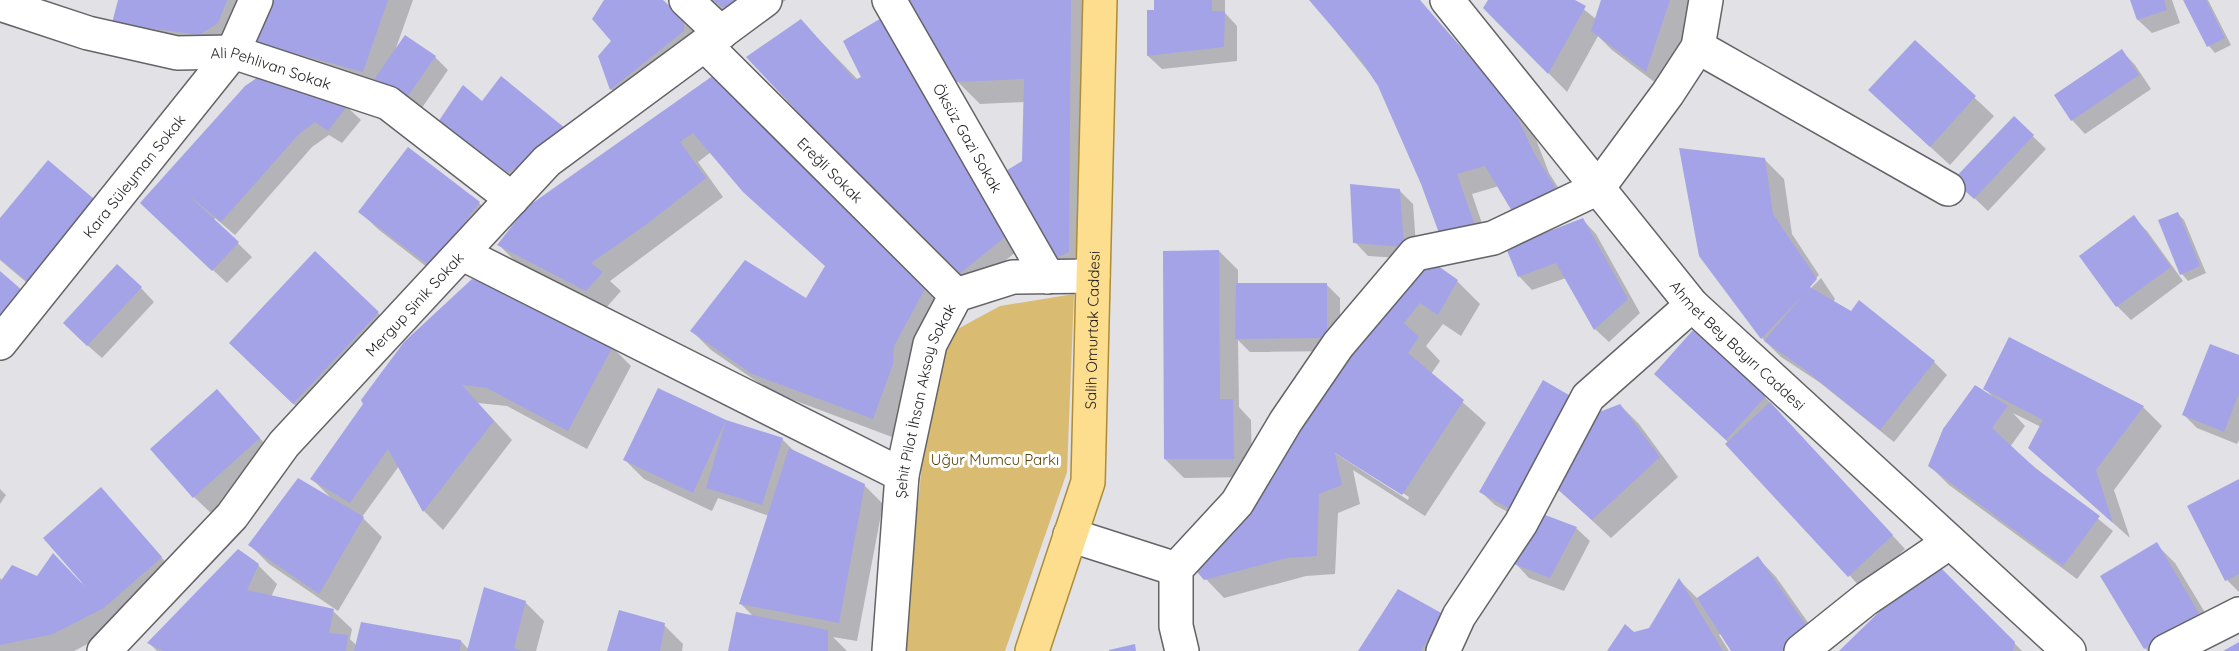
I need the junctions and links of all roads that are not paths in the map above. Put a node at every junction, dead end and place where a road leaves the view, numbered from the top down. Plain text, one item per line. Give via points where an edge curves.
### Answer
1 (256, 0) edge
2 (687, 0) edge
3 (765, 0) edge
4 (889, 0) edge
5 (1100, 0) edge
6 (1448, 0) edge
7 (1706, 0) edge
8 (0, 4) edge
9 (713, 39) junction
10 (1698, 47) junction
11 (233, 52) junction
12 (1598, 188) junction
13 (1948, 189) dead end
14 (512, 199) junction
15 (463, 254) junction
16 (1093, 276) junction
17 (1048, 277) junction
18 (956, 295) junction
19 (1692, 304) junction
20 (0, 343) edge
21 (902, 475) junction
22 (1070, 535) junction
23 (1950, 543) junction
24 (1176, 569) junction
25 (2239, 614) edge
26 (104, 651) edge
27 (889, 651) edge
28 (1032, 651) edge
29 (1182, 651) edge
30 (1443, 651) edge
31 (1801, 651) edge
32 (2069, 651) edge
33 (2166, 651) edge

1 - 11 street, Kara Süleyman Sokak
2 - 9 street, Ereğli Sokak
3 - 9 street, Mergup Şinik Sokak
4 - 17 street, Öksüz Gazi Sokak
5 - 16 main road, Salih Omurtak Caddesi
6 - 12 street, Ahmet Bey Bayırı Caddesi
7 - 10 street
8 - 11 street, Ali Pehlivan Sokak via 88,33 177,53
9 - 14 street, Mergup Şinik Sokak via 547,161
9 - 18 street, Ereğli Sokak
10 - 12 street
10 - 13 street
11 - 14 street, Ali Pehlivan Sokak via 388,103
11 - 20 street, Kara Süleyman Sokak
12 - 19 street, Ahmet Bey Bayırı Caddesi
12 - 24 street via 1493,238 1415,254 1338,345 1286,421 1238,502
14 - 15 street, Mergup Şinik Sokak
15 - 21 street
15 - 26 street, Mergup Şinik Sokak via 284,444 232,516
16 - 17 street, Şehit Pilot İhsan Aksoy Sokak
16 - 22 main road, Salih Omurtak Caddesi via 1088,482
17 - 18 street, Şehit Pilot İhsan Aksoy Sokak via 1014,277
18 - 21 street, Şehit Pilot İhsan Aksoy Sokak via 930,344
19 - 23 street, Ahmet Bey Bayırı Caddesi
19 - 30 street via 1588,397 1521,523 1459,616
21 - 27 street, Şehit Pilot İhsan Aksoy Sokak
22 - 24 street
22 - 28 main road, Salih Omurtak Caddesi
23 - 31 street via 1866,599
23 - 32 street, Ahmet Bey Bayırı Caddesi
24 - 29 street via 1176,626
25 - 33 street

